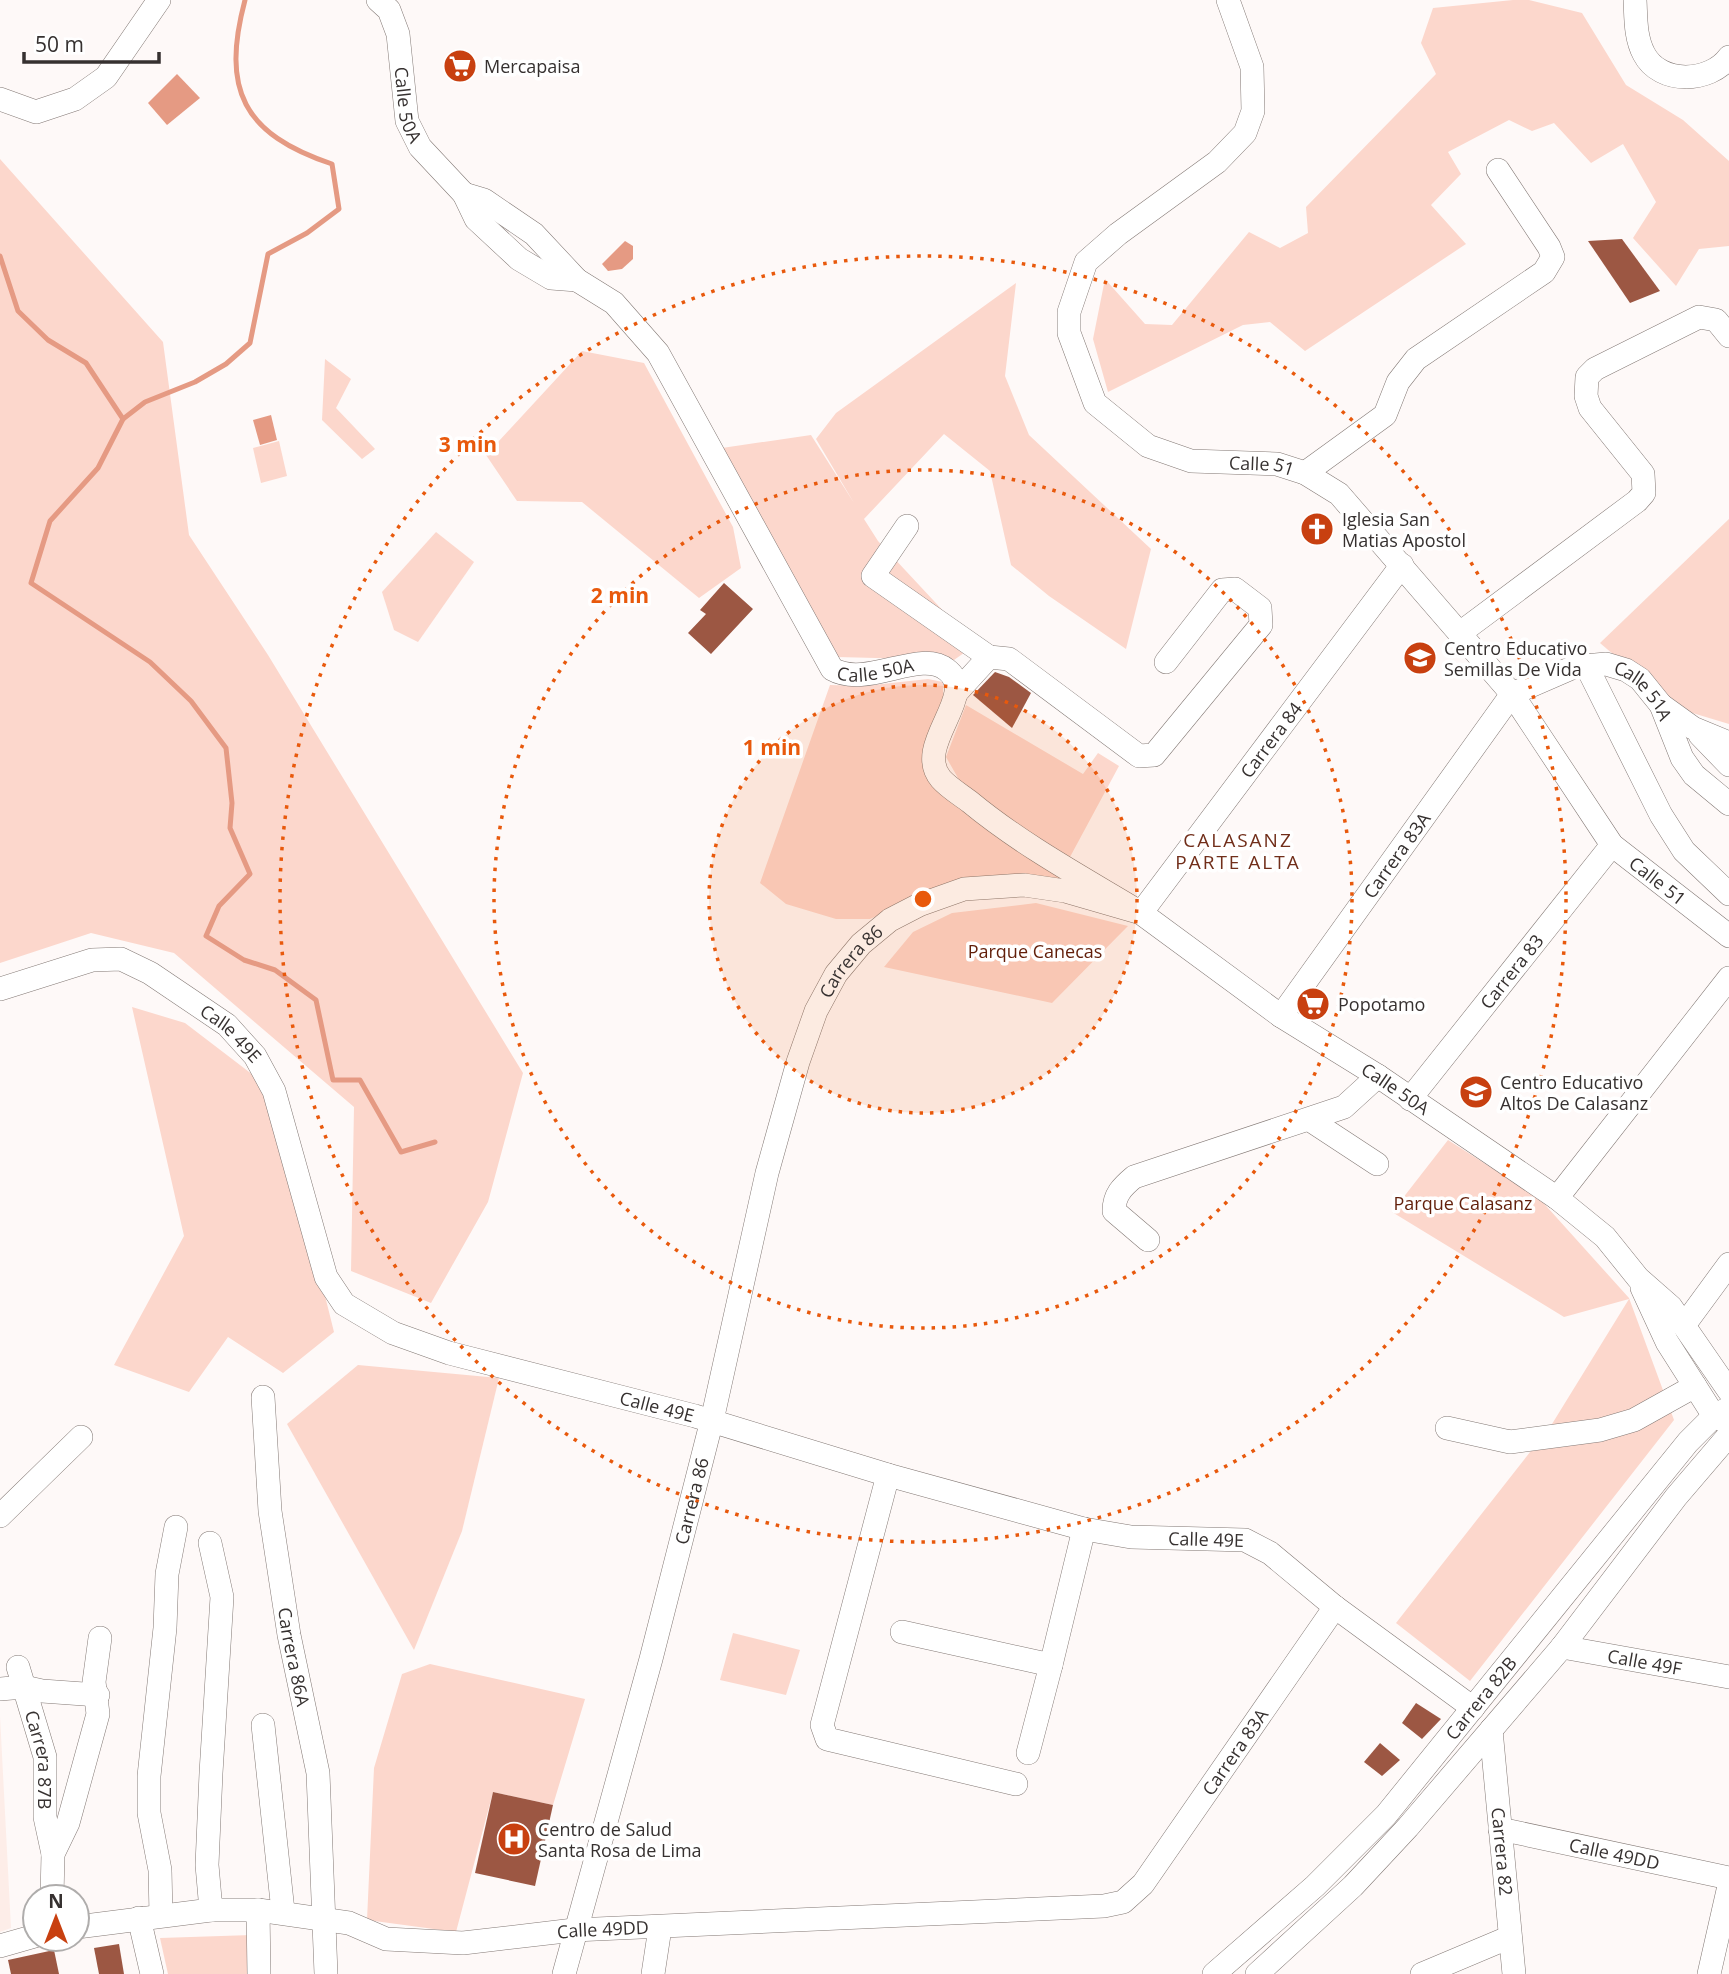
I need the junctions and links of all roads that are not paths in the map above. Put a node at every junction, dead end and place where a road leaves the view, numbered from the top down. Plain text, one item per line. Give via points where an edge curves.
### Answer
1 (159, 0) edge
2 (378, 0) edge
3 (1228, 0) edge
4 (1635, 0) edge
5 (1729, 57) edge
6 (0, 99) edge
7 (1498, 170) dead end
8 (1729, 336) edge
9 (1306, 473) junction
10 (907, 526) dead end
11 (1402, 565) junction
12 (1460, 633) junction
13 (989, 656) junction
14 (1166, 662) dead end
15 (1586, 665) junction
16 (957, 692) junction
17 (1512, 694) junction
18 (1661, 705) junction
19 (1693, 728) junction
20 (1729, 743) edge
21 (1729, 765) edge
22 (1729, 804) edge
23 (1612, 845) junction
24 (1729, 894) edge
25 (919, 905) joint
26 (1141, 913) junction
27 (1729, 936) edge
28 (1729, 978) edge
29 (0, 989) edge
30 (1280, 1016) junction
31 (1378, 1076) junction
32 (1410, 1099) junction
33 (1310, 1120) junction
34 (1377, 1164) dead end
35 (1557, 1198) junction
36 (1148, 1240) dead end
37 (1729, 1264) edge
38 (1638, 1278) junction
39 (1685, 1324) junction
40 (1725, 1385) edge
41 (1695, 1386) junction
42 (263, 1398) dead end
43 (1724, 1416) edge
44 (709, 1422) junction
45 (1447, 1428) dead end
46 (1729, 1435) edge
47 (81, 1437) dead end
48 (888, 1475) junction
49 (0, 1516) edge
50 (176, 1527) dead end
51 (1084, 1528) junction
52 (210, 1543) dead end
53 (1335, 1606) junction
54 (902, 1632) dead end
55 (100, 1638) dead end
56 (1562, 1647) junction
57 (1051, 1665) junction
58 (1729, 1676) edge
59 (21, 1677) junction
60 (0, 1689) edge
61 (98, 1695) junction
62 (1473, 1708) junction
63 (263, 1725) dead end
64 (1492, 1730) junction
65 (1028, 1753) dead end
66 (1016, 1784) dead end
67 (1500, 1829) junction
68 (53, 1854) junction
69 (1729, 1878) edge
70 (52, 1883) edge
71 (1729, 1886) edge
72 (1132, 1897) joint
73 (211, 1910) junction
74 (258, 1910) junction
75 (283, 1911) junction
76 (150, 1916) junction
77 (321, 1916) junction
78 (91, 1925) edge
79 (660, 1928) junction
80 (574, 1930) junction
81 (1510, 1937) junction
82 (21, 1940) edge
83 (0, 1946) edge
84 (152, 1974) edge
85 (259, 1974) edge
86 (326, 1974) edge
87 (564, 1974) edge
88 (653, 1974) edge
89 (1214, 1974) edge
90 (1257, 1974) edge
91 (1422, 1974) edge
92 (1514, 1974) edge
93 (1709, 1974) edge

1 - 6 street via 106,77 75,99 36,111
2 - 16 street, Calle 50A via 389,10 398,34 411,134 464,194 476,219 519,260 551,278 577,280 614,303 658,353 832,669 858,676 935,665 952,676
3 - 9 street, Calle 51 via 1252,67 1253,111 1245,134 1217,162 1086,262 1069,312 1069,333 1095,403 1148,446 1192,461 1277,464
4 - 5 street via 1639,41 1659,69 1681,76 1708,75
7 - 9 street via 1549,247 1553,257 1549,265 1416,359 1398,382 1385,415
8 - 12 street via 1716,320 1699,317 1587,377 1590,408 1643,474 1644,493
9 - 11 street, Calle 51 via 1339,494
10 - 13 street via 873,576
11 - 12 street, Calle 51
11 - 26 street, Carrera 84
12 - 17 street, Calle 51
13 - 14 street via 1009,659 1146,757 1160,751 1261,625 1260,608 1235,589 1222,590
13 - 16 street
15 - 17 street, Calle 51A
15 - 18 street, Calle 51A via 1626,670 1640,679
15 - 24 street via 1661,815 1684,851
16 - 26 street, Calle 50A via 935,746 933,763 940,778 1001,828
17 - 23 street, Calle 51
17 - 30 street, Carrera 83A
18 - 19 street
18 - 22 street, Calle 51A via 1682,758 1694,775
19 - 20 street
19 - 21 street
23 - 27 street, Calle 51
23 - 32 street, Carrera 83
25 - 26 street, Calle 50A via 964,889 1024,885 1065,891
25 - 44 street, Carrera 86 via 890,920 861,944 836,974 816,1011 767,1173
26 - 30 street, Calle 50A
28 - 35 street
29 - 44 street, Calle 49E via 92,960 121,959 227,1025 256,1056 274,1091 326,1276 344,1304 358,1315 449,1353
30 - 31 street, Calle 50A
31 - 32 street, Calle 50A
31 - 33 street via 1344,1107
32 - 35 street, Calle 50A
33 - 34 street
33 - 36 street via 1134,1177 1121,1188 1114,1211
35 - 38 street, Calle 50A via 1605,1237
37 - 39 street
38 - 39 street, Calle 50A
38 - 41 street, Calle 50A via 1667,1342
39 - 40 street, Calle 50A
41 - 43 street, Calle 50A
41 - 45 street via 1634,1420 1600,1430 1510,1442
42 - 77 street, Carrera 86A via 270,1511 289,1635 318,1773
43 - 62 street, Carrera 82B via 1688,1442
44 - 48 street, Calle 49E
44 - 80 street, Carrera 86 via 651,1659
46 - 56 street, Carrera 82B
47 - 49 street
48 - 51 street, Calle 49E
48 - 66 street via 821,1725 827,1739
50 - 76 street via 167,1574 149,1776 149,1813 160,1870
51 - 53 street, Calle 49E via 1131,1537 1245,1540 1270,1553
51 - 57 street
52 - 73 street via 222,1597 207,1865
53 - 62 street, Calle 49E
53 - 72 street, Carrera 83A
54 - 57 street
55 - 61 street via 94,1682
56 - 58 street, Calle 49F
56 - 64 street, Carrera 82B
57 - 65 street
59 - 60 street
59 - 61 street
59 - 68 street, Carrera 87B via 45,1757 45,1817
61 - 68 street via 99,1714 88,1753 68,1823
62 - 89 street, Carrera 82B via 1386,1815 1315,1886
63 - 75 street
64 - 67 street, Carrera 82
64 - 90 street, Carrera 82B via 1353,1886
67 - 69 street, Calle 49DD
67 - 81 street, Carrera 82
68 - 70 street
71 - 93 street
72 - 79 street, Calle 49DD via 1104,1906
73 - 74 street, Calle 49DD
73 - 76 street, Calle 49DD
74 - 75 street, Calle 49DD
74 - 85 street
75 - 77 street, Calle 49DD
76 - 78 street, Calle 49DD
76 - 84 street
77 - 80 street, Calle 49DD via 386,1940 419,1942 463,1943
77 - 86 street, Carrera 86A
79 - 80 street, Calle 49DD
79 - 88 street
80 - 87 street, Carrera 86
81 - 91 street
81 - 92 street, Carrera 82
82 - 83 street

